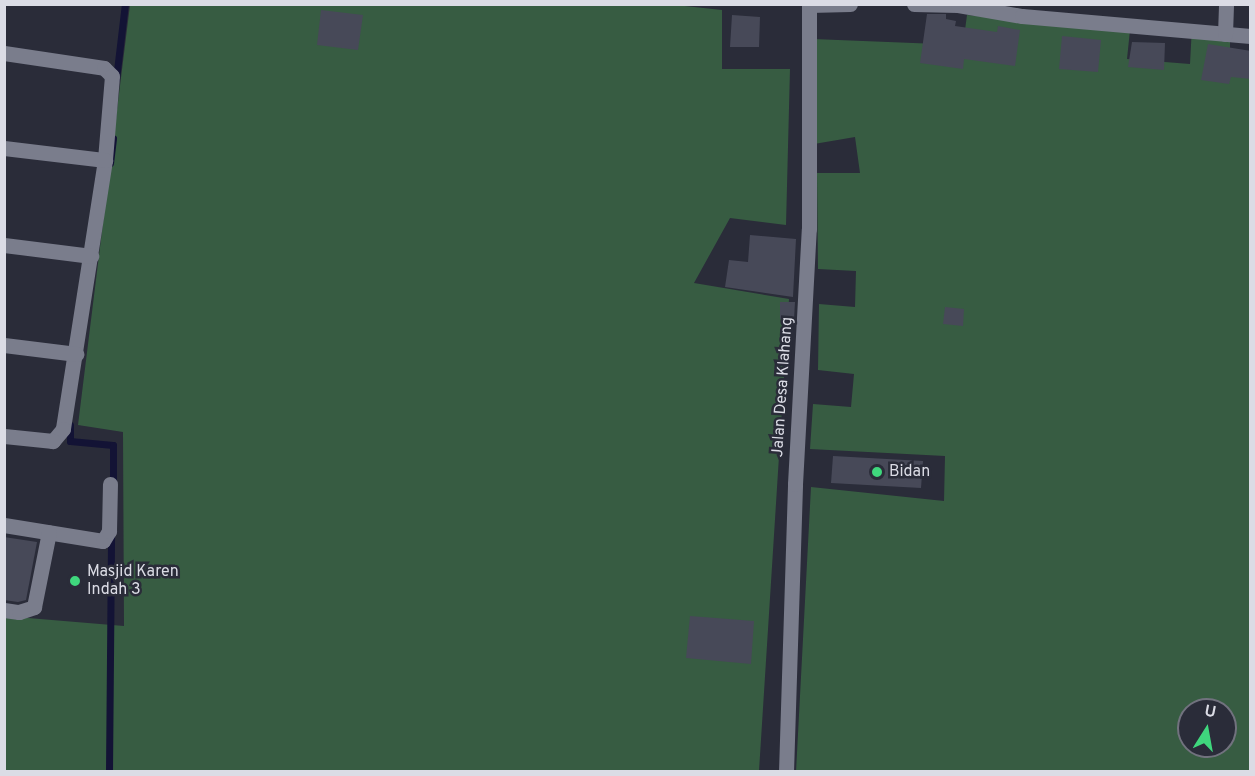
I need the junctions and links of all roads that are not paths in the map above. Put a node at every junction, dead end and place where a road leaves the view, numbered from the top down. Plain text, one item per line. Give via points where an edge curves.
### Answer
1 (804, 4) edge
2 (850, 4) edge
3 (914, 4) edge
4 (1226, 4) edge
5 (809, 5) edge
6 (1225, 34) junction
7 (1251, 36) edge
8 (4, 53) edge
9 (4, 148) edge
10 (105, 160) junction
11 (4, 245) edge
12 (91, 256) junction
13 (4, 345) edge
14 (76, 354) junction
15 (4, 436) edge
16 (110, 484) dead end
17 (4, 525) edge
18 (49, 532) junction
19 (4, 610) edge
20 (786, 771) edge

1 - 5 street
2 - 5 street
3 - 6 street via 958,5 1022,16
4 - 6 street
5 - 20 street, Jalan Desa Klahang via 809,229 795,484
6 - 7 street
8 - 10 street via 108,69 112,76
9 - 10 street
10 - 12 street
11 - 12 street
12 - 14 street
13 - 14 street
14 - 15 street via 58,439
16 - 18 street via 109,531 102,541
17 - 18 street
18 - 19 street via 34,607 19,612

